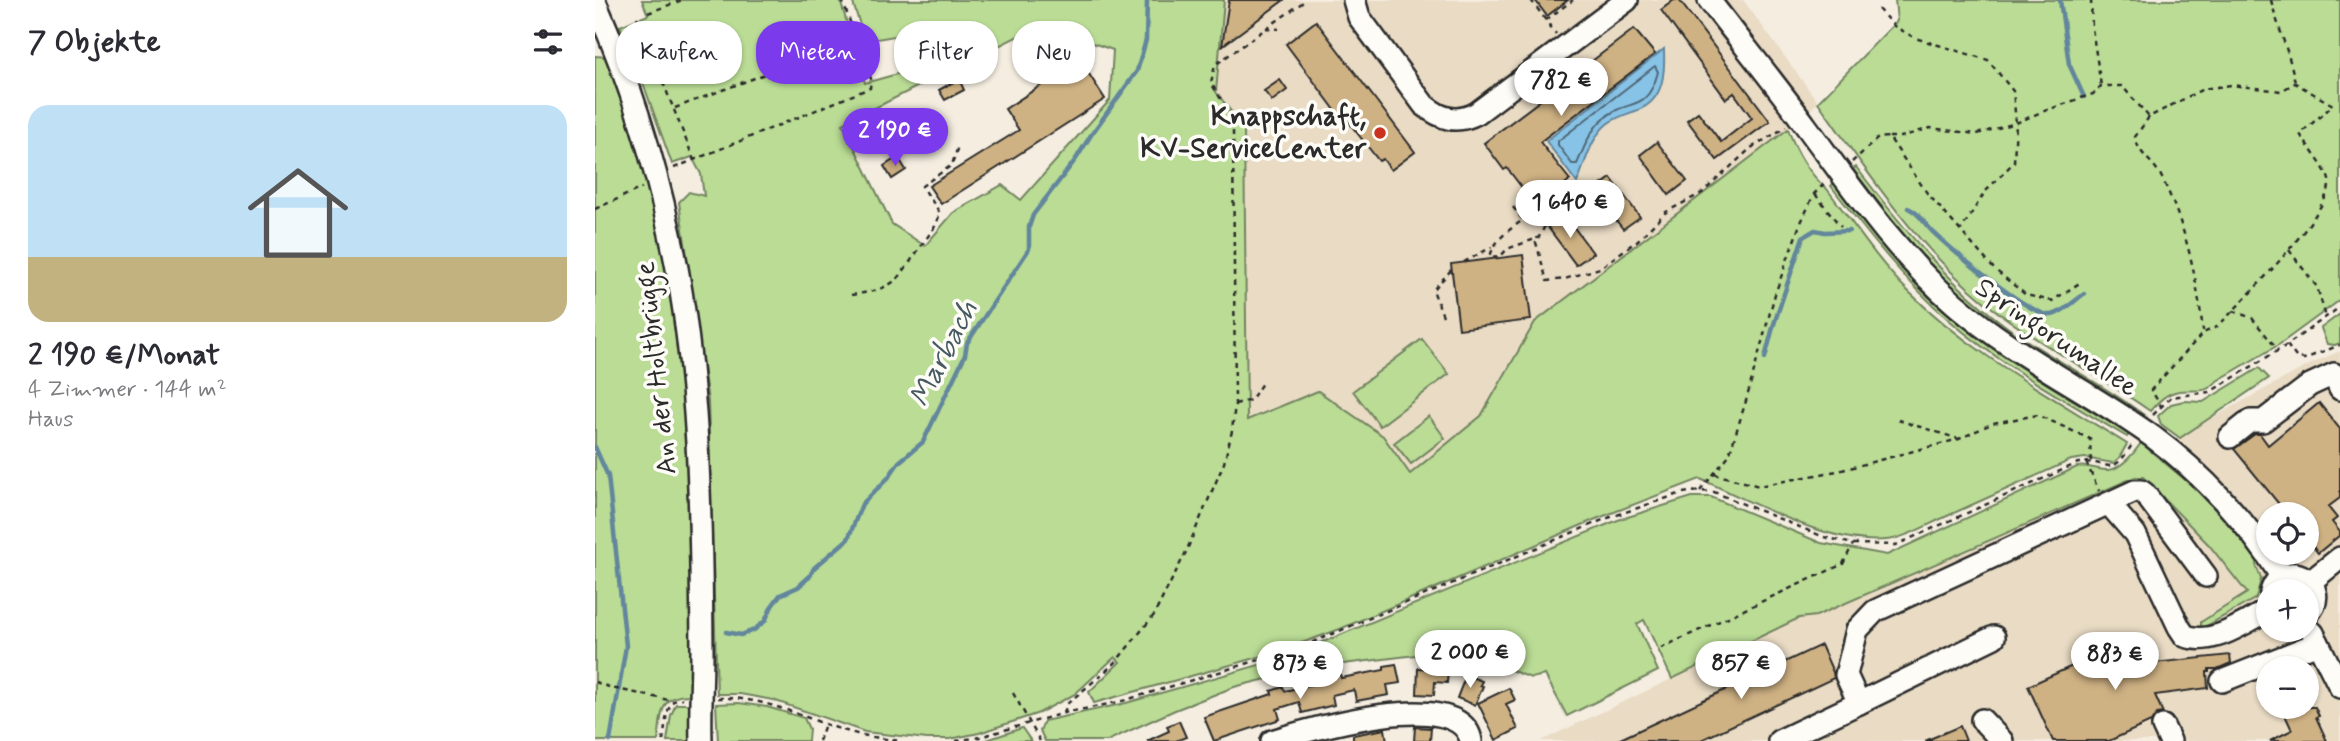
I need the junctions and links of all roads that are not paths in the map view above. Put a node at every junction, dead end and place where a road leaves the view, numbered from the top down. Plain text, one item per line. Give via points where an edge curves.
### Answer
1 (1354, 0) edge
2 (1627, 0) edge
3 (1709, 0) edge
4 (595, 2) edge
5 (2340, 389) edge
6 (2230, 437) dead end
7 (2109, 504) junction
8 (2340, 558) edge
9 (2206, 576) dead end
10 (2273, 579) edge
11 (2288, 579) edge
12 (2306, 579) edge
13 (2314, 579) edge
14 (2256, 617) edge
15 (1994, 637) dead end
16 (2318, 643) joint
17 (2222, 681) dead end
18 (2340, 687) edge
19 (1859, 703) junction
20 (1982, 720) dead end
21 (701, 741) edge
22 (1272, 741) edge
23 (1471, 741) edge
24 (1779, 741) edge
25 (2002, 741) edge

1 - 2 street via 1359,17 1425,105 1446,118 1467,119
3 - 10 street, Springorumallee via 1898,247 1938,289 2000,341 2148,434 2182,462 2246,527
4 - 21 street, An der Holtbrügge via 651,155 677,271 698,475
5 - 6 street via 2334,374
7 - 9 street via 2141,491
7 - 14 street via 2135,534 2185,636 2206,639
7 - 19 street via 1875,611 1857,630 1846,675
8 - 13 street
11 - 12 street via 2299,574
15 - 19 street
16 - 17 street
16 - 18 street
19 - 24 street
20 - 25 street
22 - 23 street via 1398,713 1457,720

